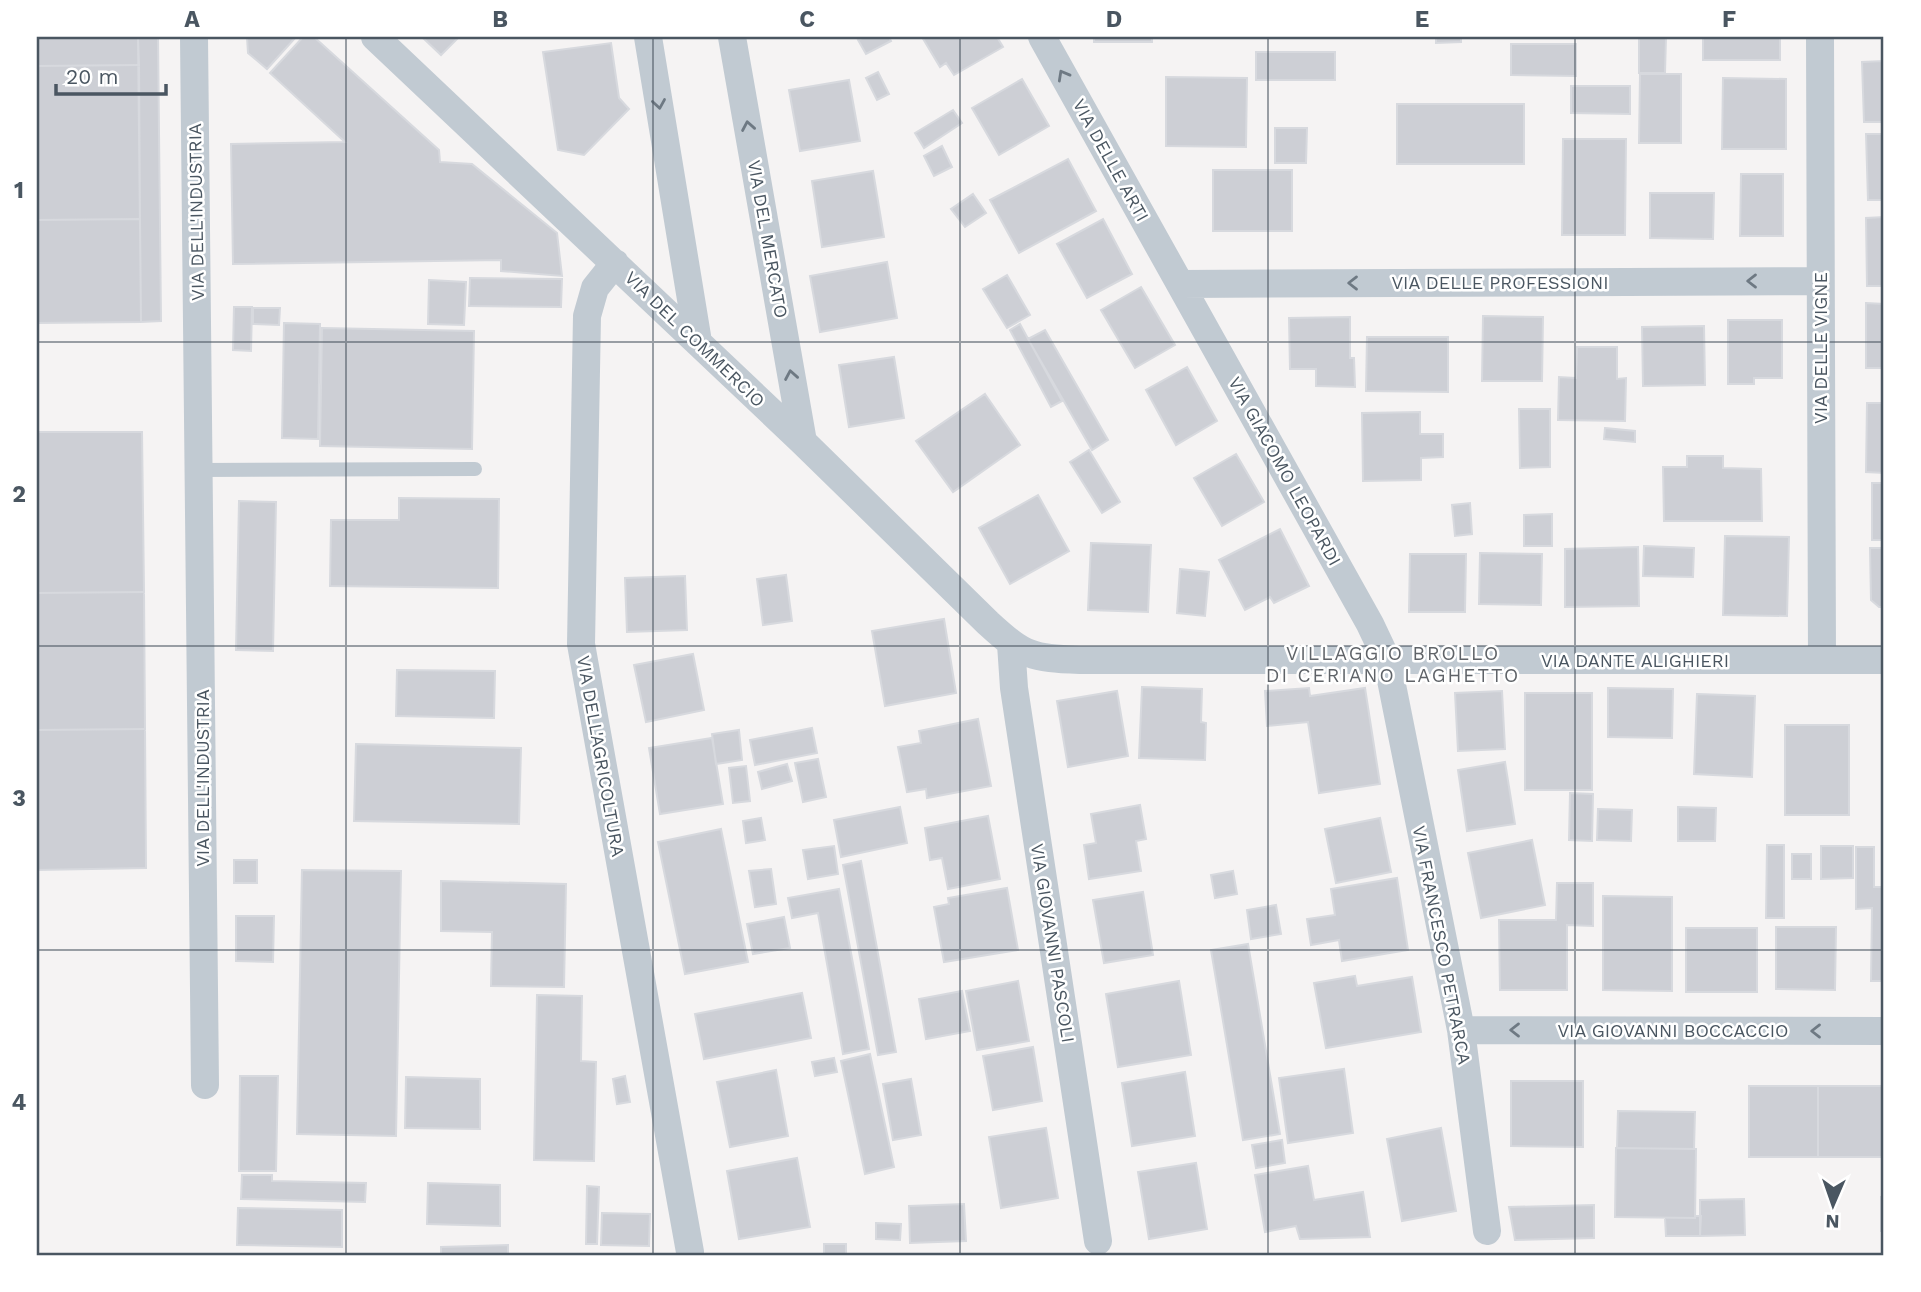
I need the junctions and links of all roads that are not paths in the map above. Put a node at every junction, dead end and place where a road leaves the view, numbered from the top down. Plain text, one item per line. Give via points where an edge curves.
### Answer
1 (194, 37) edge
2 (374, 37) edge
3 (648, 37) edge
4 (732, 37) edge
5 (1042, 37) edge
6 (1820, 37) edge
7 (615, 263) junction
8 (1820, 281) junction
9 (1180, 284) junction
10 (698, 342) junction
11 (803, 442) junction
12 (475, 469) dead end
13 (200, 470) junction
14 (1011, 644) junction
15 (1387, 660) junction
16 (1822, 660) junction
17 (1884, 660) edge
18 (1461, 1030) junction
19 (1884, 1031) edge
20 (205, 1085) dead end
21 (1487, 1231) dead end
22 (1098, 1241) dead end
23 (690, 1252) dead end

1 - 13 street, VIA DELL'INDUSTRIA
2 - 7 street, VIA DEL COMMERCIO
3 -> 10 street
11 -> 4 street, VIA DEL MERCATO
9 -> 5 street, VIA DELLE ARTI
6 - 8 street, VIA DELLE VIGNE
7 - 10 street, VIA DEL COMMERCIO
7 - 23 street, VIA DELL'AGRICOLTURA via 595,288 587,316 581,644
8 -> 9 street, VIA DELLE PROFESSIONI
8 - 16 street, VIA DELLE VIGNE
9 - 15 street, VIA GIACOMO LEOPARDI
10 - 11 street, VIA DEL COMMERCIO
11 - 14 street, VIA DEL COMMERCIO
12 - 13 lane
13 - 20 street, VIA DELL'INDUSTRIA
14 - 15 street, VIA DANTE ALIGHIERI via 1029,655 1049,659
14 - 22 street, VIA GIOVANNI PASCOLI
15 - 16 street, VIA DANTE ALIGHIERI
15 - 18 street, VIA FRANCESCO PETRARCA
16 - 17 street, VIA DANTE ALIGHIERI
19 -> 18 street, VIA GIOVANNI BOCCACCIO
18 - 21 street, VIA FRANCESCO PETRARCA

